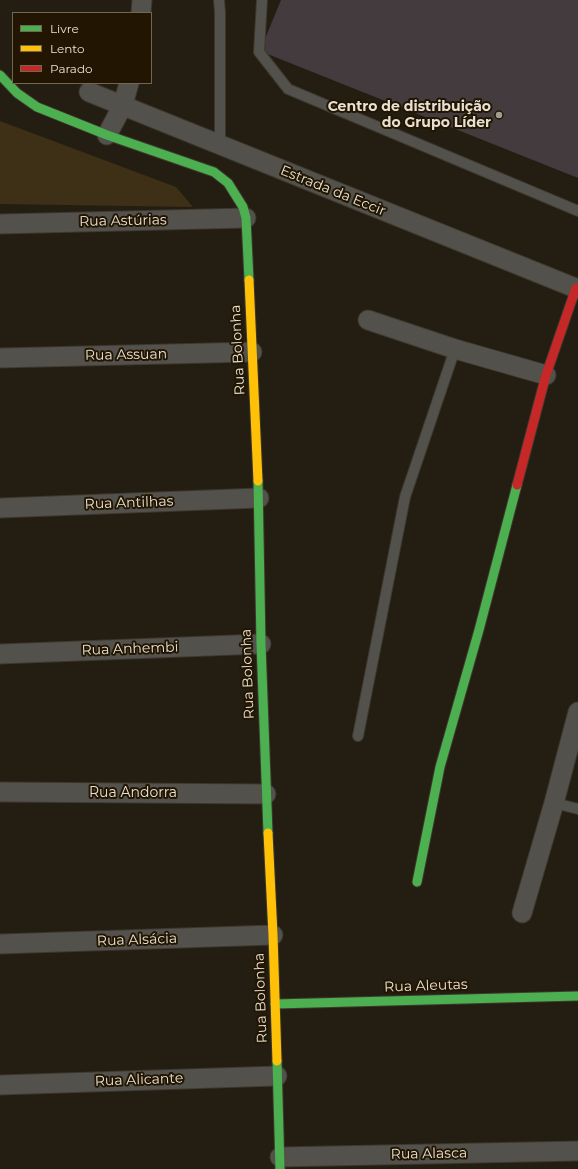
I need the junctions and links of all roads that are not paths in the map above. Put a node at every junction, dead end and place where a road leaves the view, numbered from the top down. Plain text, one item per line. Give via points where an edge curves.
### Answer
1 (142, 0) edge
2 (219, 0) edge
3 (262, 0) edge
4 (141, 12) edge
5 (0, 75) edge
6 (129, 84) edge
7 (89, 92) dead end
8 (123, 105) junction
9 (108, 135) junction
10 (220, 145) junction
11 (578, 211) edge
12 (246, 218) junction
13 (0, 224) edge
14 (577, 288) edge
15 (368, 320) dead end
16 (455, 349) junction
17 (252, 352) junction
18 (0, 358) edge
19 (546, 375) junction
20 (259, 498) junction
21 (0, 508) edge
22 (261, 644) junction
23 (0, 654) edge
24 (578, 712) edge
25 (358, 736) dead end
26 (0, 792) edge
27 (266, 794) junction
28 (554, 803) junction
29 (578, 809) edge
30 (417, 882) dead end
31 (522, 913) dead end
32 (273, 935) junction
33 (0, 944) edge
34 (578, 996) edge
35 (275, 1004) junction
36 (277, 1076) junction
37 (0, 1085) edge
38 (578, 1151) edge
39 (280, 1163) edge

1 - 4 street
2 - 10 lane
3 - 11 lane via 259,52 288,89
5 - 9 street via 17,93 37,107
6 - 8 street
7 - 8 street, Estrada da Eccir
8 - 9 street
8 - 10 street, Estrada da Eccir
9 - 12 street, Rua Bolonha via 214,172 228,183 243,207
10 - 14 street, Estrada da Eccir
12 - 13 street, Rua Astúrias
12 - 17 street, Rua Bolonha
14 - 19 street
15 - 16 street
16 - 19 street
16 - 25 lane via 405,497
17 - 18 street, Rua Assuan
17 - 20 street, Rua Bolonha
19 - 30 street via 440,767
20 - 21 street, Rua Antilhas
20 - 22 street, Rua Bolonha
22 - 23 street, Rua Anhembi
22 - 27 street, Rua Bolonha
24 - 28 street
26 - 27 street, Rua Andorra
27 - 32 street, Rua Bolonha
28 - 29 lane
28 - 31 street
32 - 33 street, Rua Alsácia
32 - 35 street, Rua Bolonha
34 - 35 street, Rua Aleutas
35 - 36 street, Rua Bolonha
36 - 37 street, Rua Alicante
36 - 39 street, Rua Bolonha
38 - 39 street, Rua Alasca

